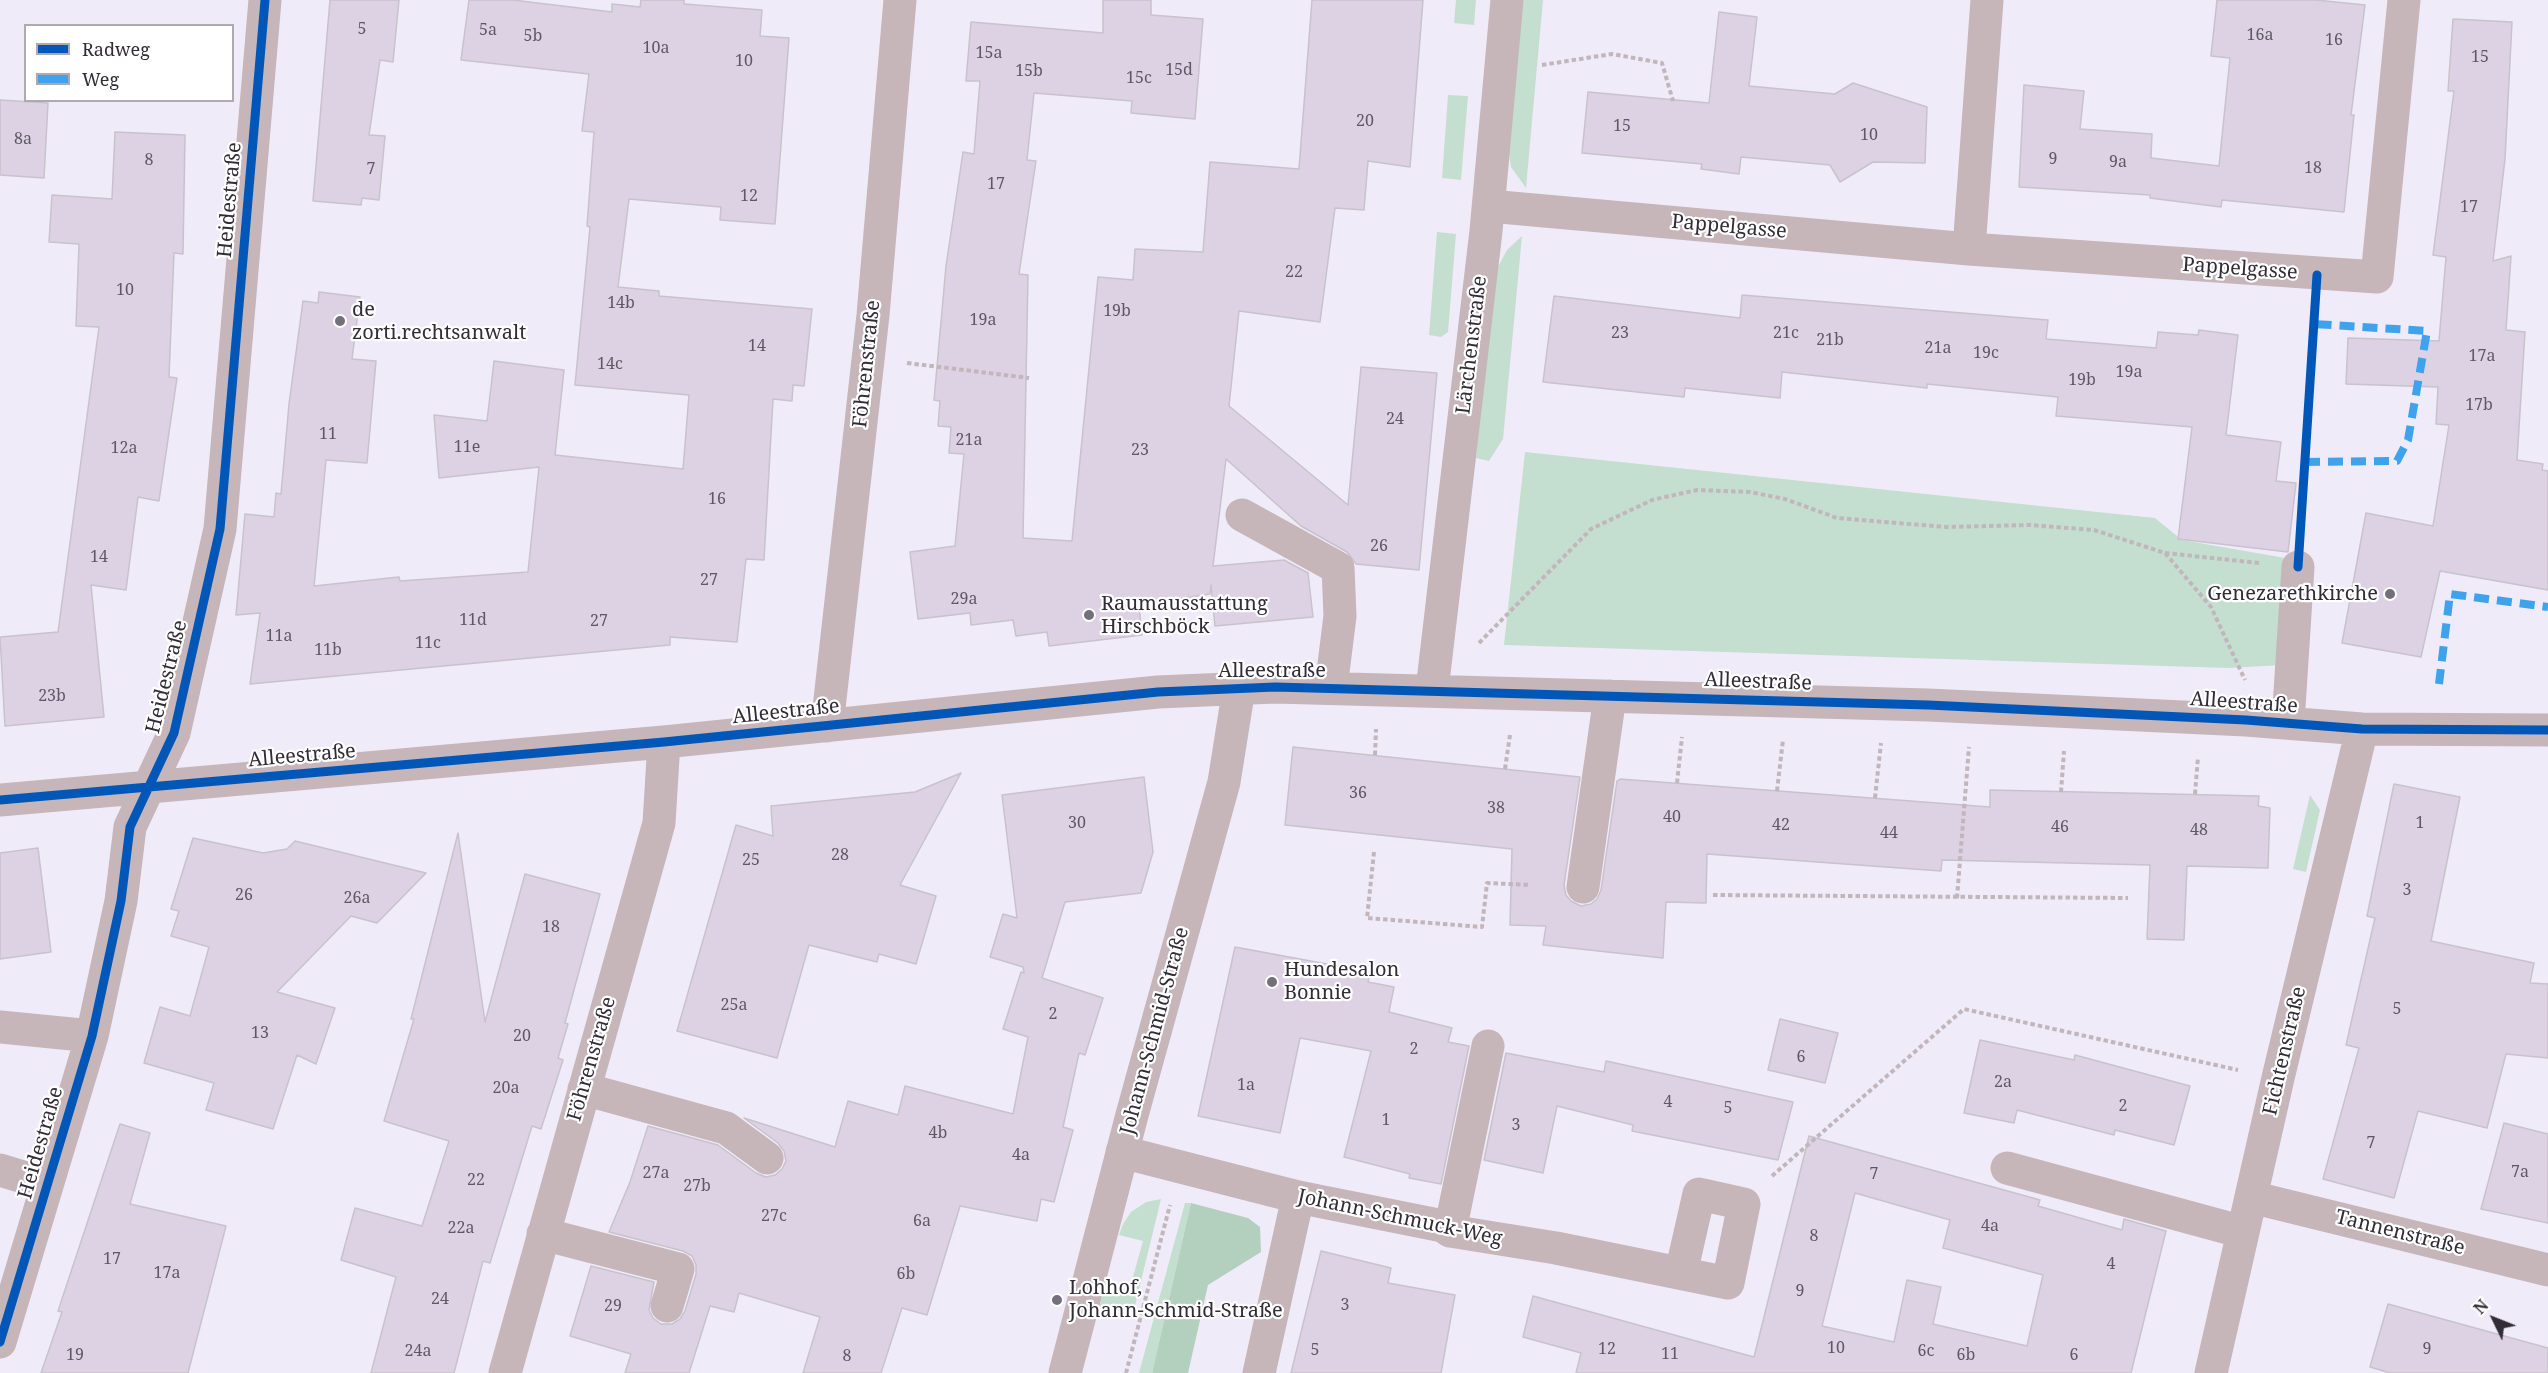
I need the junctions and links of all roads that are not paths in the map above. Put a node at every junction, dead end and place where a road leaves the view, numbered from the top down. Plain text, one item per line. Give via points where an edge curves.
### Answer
1 (265, 0) edge
2 (900, 0) edge
3 (1507, 0) edge
4 (1987, 0) edge
5 (2404, 0) edge
6 (1489, 206) junction
7 (1969, 249) junction
8 (1242, 515) dead end
9 (2298, 567) road end
10 (1239, 688) junction
11 (1331, 688) junction
12 (1432, 690) junction
13 (1610, 696) junction
14 (2288, 723) junction
15 (826, 726) junction
16 (2362, 729) junction
17 (2548, 730) edge
18 (664, 742) junction
19 (149, 788) junction
20 (0, 800) edge
21 (1583, 887) dead end
22 (0, 1027) edge
23 (92, 1036) junction
24 (1488, 1046) dead end
25 (584, 1089) junction
26 (1122, 1152) junction
27 (767, 1158) dead end
28 (2007, 1168) dead end
29 (0, 1170) edge
30 (46, 1184) junction
31 (1298, 1197) junction
32 (2252, 1197) junction
33 (1450, 1231) junction
34 (2243, 1232) junction
35 (543, 1234) junction
36 (2548, 1270) edge
37 (1681, 1273) junction
38 (667, 1306) dead end
39 (0, 1342) edge
40 (505, 1373) edge
41 (1065, 1373) edge
42 (1259, 1373) edge
43 (2211, 1373) edge

1 - 19 street, Heidestraße via 220,529 174,733
2 - 15 street, Föhrenstraße via 867,359
3 - 6 street, Lärchenstraße
4 - 7 street
5 - 7 street, Pappelgasse via 2377,277
6 - 7 street, Pappelgasse
6 - 12 street, Lärchenstraße
8 - 11 street via 1338,568 1340,616
9 - 14 street
10 - 11 street, Alleestraße
10 - 15 street, Alleestraße via 1158,692
10 - 26 street, Johann-Schmid-Straße via 1224,782
11 - 12 street, Alleestraße
12 - 13 street, Alleestraße
13 - 14 street, Alleestraße via 1972,707
13 - 21 street
14 - 16 street, Alleestraße
15 - 18 street, Alleestraße
16 - 17 street, Alleestraße
16 - 32 street, Fichtenstraße
18 - 19 street, Alleestraße
18 - 25 street, Föhrenstraße via 659,823
19 - 20 street, Alleestraße
19 - 23 street, Heidestraße via 130,827 121,901
22 - 23 street
23 - 30 street, Heidestraße
24 - 33 street
25 - 27 street via 726,1128
25 - 35 street, Föhrenstraße
26 - 31 street, Johann-Schmuck-Weg
26 - 41 street, Johann-Schmid-Straße
28 - 34 street
29 - 30 street
30 - 39 street, Heidestraße
31 - 33 street, Johann-Schmuck-Weg via 1443,1226
31 - 42 street
32 - 34 street, Fichtenstraße
32 - 36 street, Tannenstraße
33 - 37 street, Johann-Schmuck-Weg
34 - 43 street, Fichtenstraße
35 - 38 street via 678,1269
35 - 40 street, Föhrenstraße
37 - 37 street, Johann-Schmuck-Weg via 1728,1283 1744,1204 1699,1194

